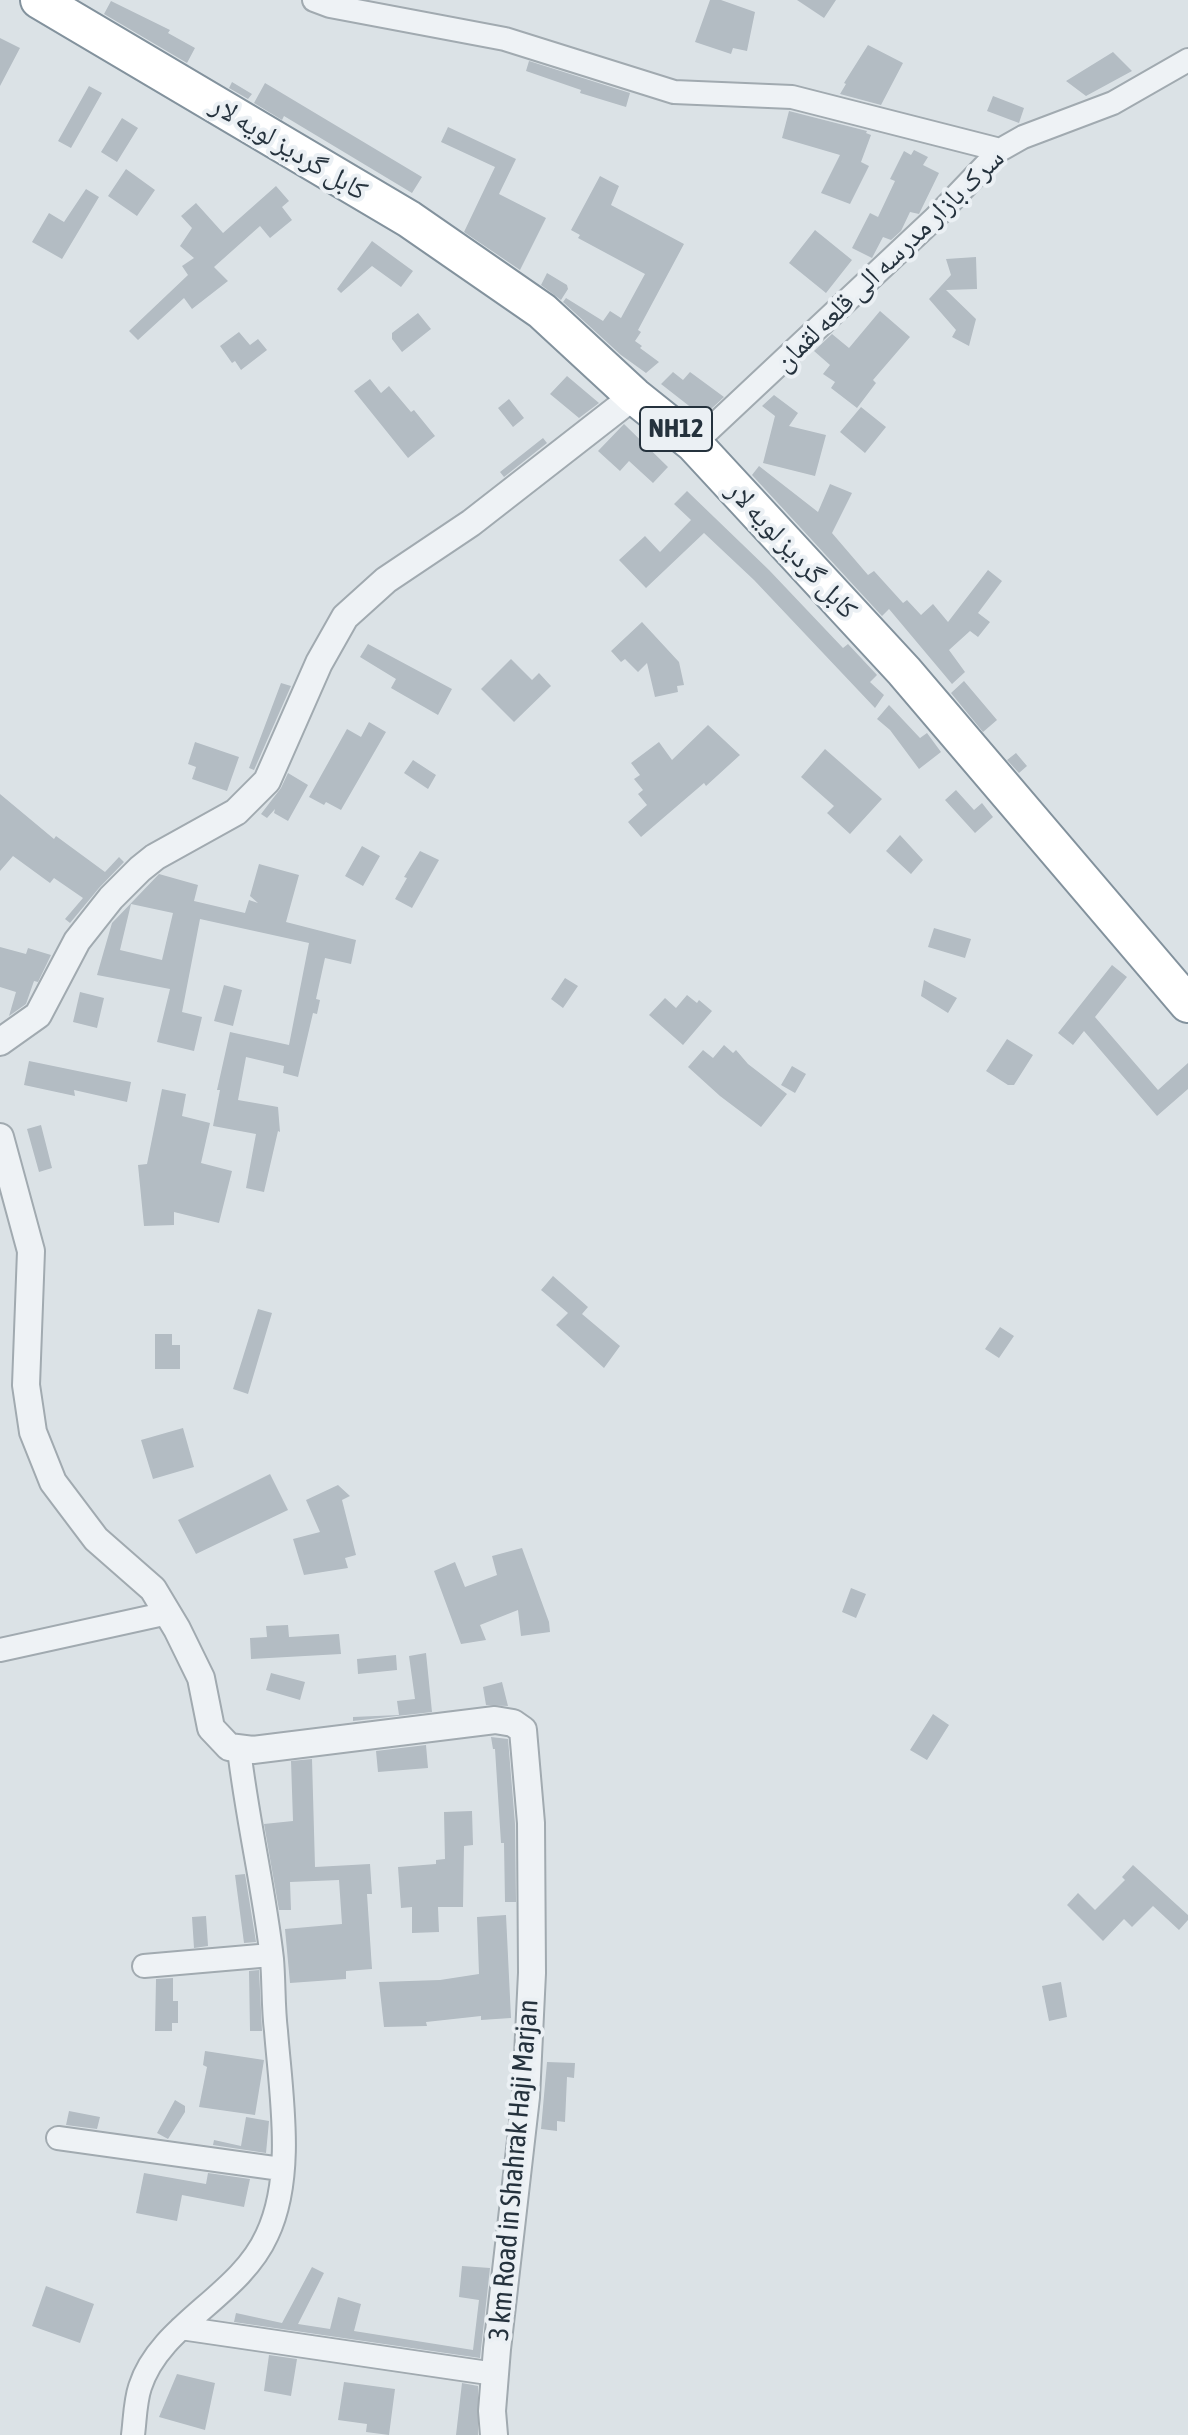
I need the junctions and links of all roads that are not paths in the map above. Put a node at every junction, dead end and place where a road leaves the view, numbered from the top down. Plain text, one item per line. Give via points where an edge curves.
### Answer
1 (39, 0) edge
2 (314, 0) edge
3 (1188, 60) edge
4 (1000, 150) junction
5 (634, 396) junction
6 (694, 444) junction
7 (1188, 1004) edge
8 (0, 1042) edge
9 (0, 1137) edge
10 (168, 1613) junction
11 (0, 1650) edge
12 (239, 1749) junction
13 (271, 1955) junction
14 (144, 1966) dead end
15 (58, 2138) dead end
16 (281, 2169) junction
17 (181, 2328) junction
18 (495, 2374) junction
19 (133, 2435) edge
20 (494, 2435) edge

1 - 5 highway, کابل گردیز لویه لار / NH12 via 409,219 542,311
2 - 4 street via 505,39 674,92 792,97
3 - 4 street, سرک بازار مدرسه الی قلعه لقمان via 1113,103
4 - 6 street, سرک بازار مدرسه الی قلعه لقمان via 935,218
5 - 6 highway, کابل گردیز لویه لار / NH12
5 - 8 street via 471,523 386,580 345,617 267,781 236,812 140,869 77,941 38,1015
6 - 7 highway, کابل گردیز لویه لار / NH12 via 904,671
9 - 10 street via 31,1251 26,1385 33,1432 53,1482 96,1539 153,1589
10 - 11 street
10 - 12 street via 201,1678 211,1728 229,1747
12 - 13 street
12 - 18 street, 3 km Road in Shahrak Haji Marjan via 495,1720 523,1730 531,1823 532,1973 526,2097
13 - 14 street
13 - 16 street via 282,2082
15 - 16 street
16 - 17 street via 278,2208 267,2237 235,2282
17 - 18 street
17 - 19 street via 139,2388
18 - 20 street, 3 km Road in Shahrak Haji Marjan

